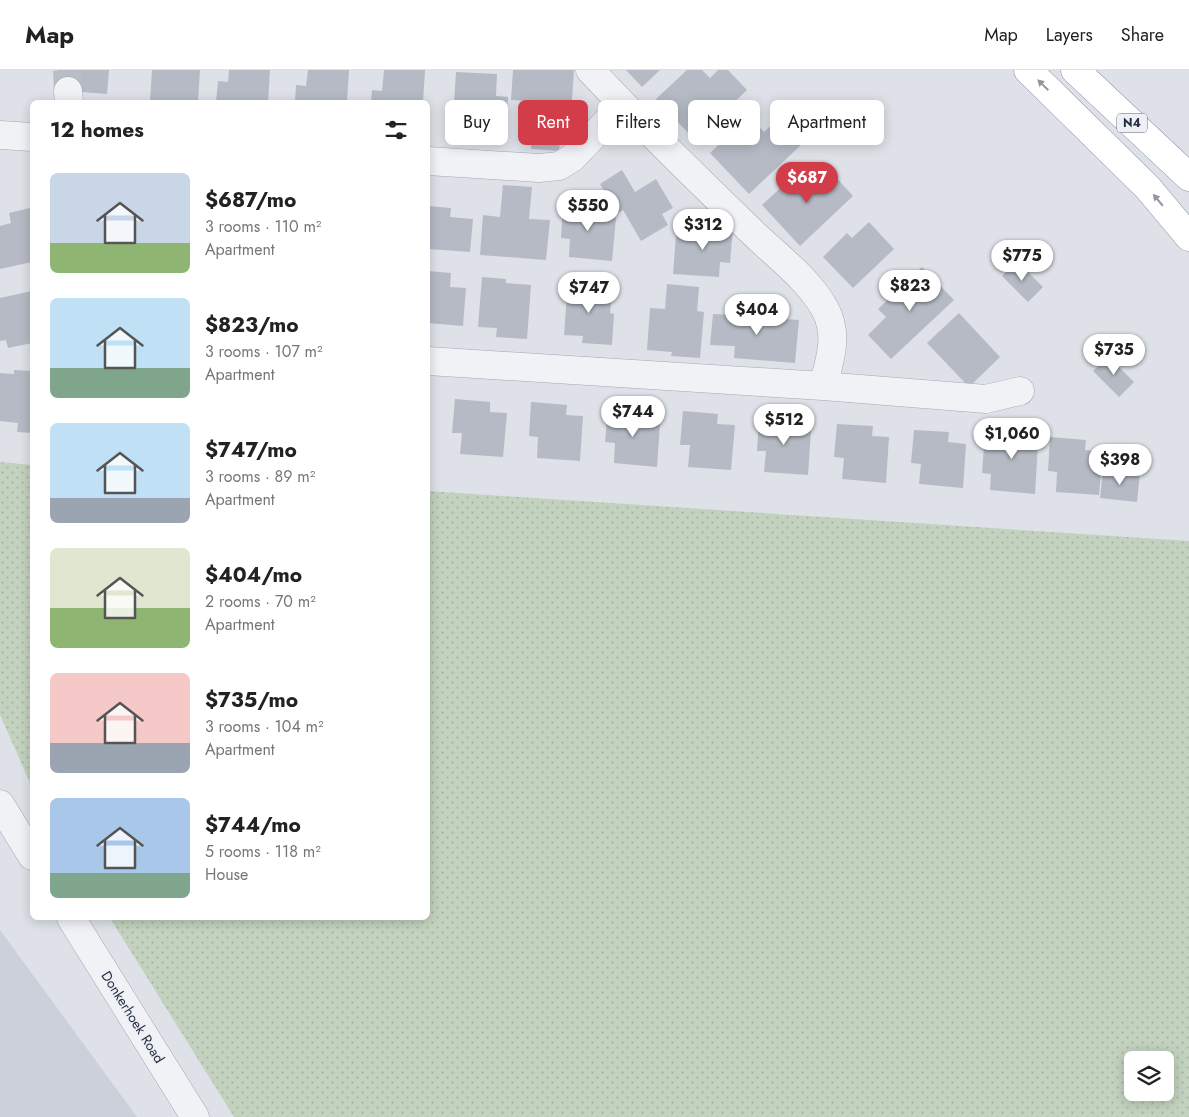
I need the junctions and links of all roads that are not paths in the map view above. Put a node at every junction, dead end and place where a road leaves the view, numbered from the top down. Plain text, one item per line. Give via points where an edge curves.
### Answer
1 (590, 70) edge
2 (1028, 70) edge
3 (1075, 70) edge
4 (618, 100) edge
5 (598, 131) edge
6 (0, 135) edge
7 (30, 137) edge
8 (664, 145) edge
9 (430, 161) edge
10 (1189, 177) edge
11 (1189, 237) edge
12 (430, 361) edge
13 (823, 386) junction
14 (1020, 391) dead end
15 (0, 804) edge
16 (30, 853) edge
17 (72, 920) edge
18 (195, 1117) edge

1 - 4 street
11 -> 2 highway via 1148,188
3 - 10 highway, N4
5 - 9 street via 572,158 559,166 539,168
6 - 7 street
8 - 13 street via 802,278 825,309 833,337 833,352
12 - 13 street
13 - 14 street via 986,399
15 - 16 street
17 - 18 street, Donkerhoek Road

